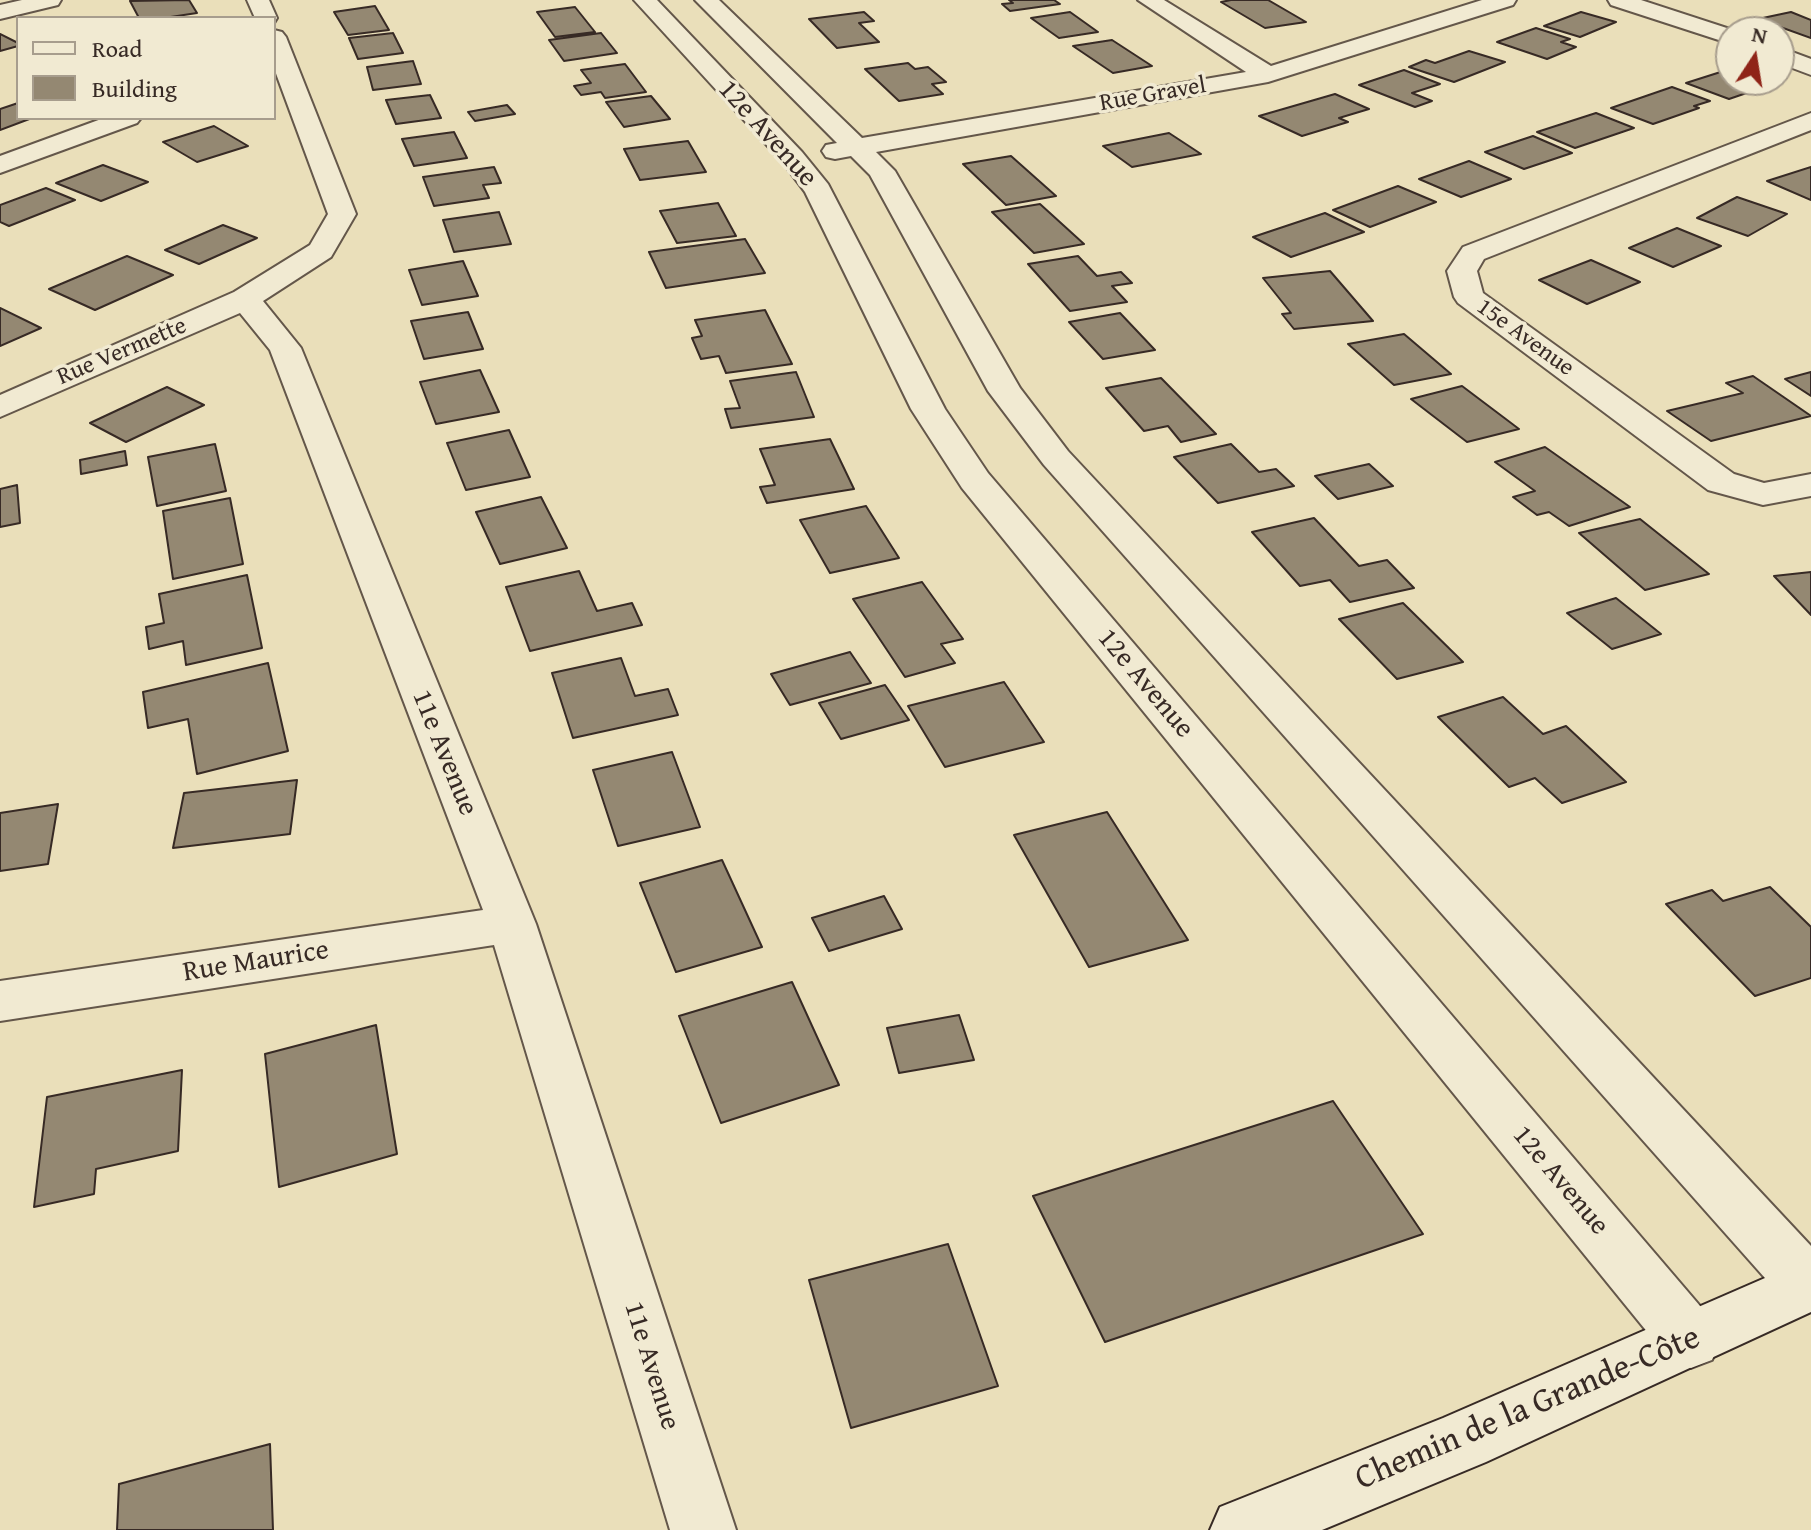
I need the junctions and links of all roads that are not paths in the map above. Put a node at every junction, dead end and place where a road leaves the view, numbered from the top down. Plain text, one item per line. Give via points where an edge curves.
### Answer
1 (50, 0) edge
2 (645, 0) edge
3 (706, 0) edge
4 (1149, 0) edge
5 (1505, 0) edge
6 (1619, 0) edge
7 (0, 12) edge
8 (1715, 32) edge
9 (278, 54) edge
10 (1268, 75) junction
11 (123, 120) edge
12 (1811, 121) edge
13 (857, 147) junction
14 (793, 158) junction
15 (0, 165) edge
16 (245, 299) junction
17 (0, 407) edge
18 (1811, 485) edge
19 (512, 924) junction
20 (0, 1001) edge
21 (1810, 1284) edge
22 (1691, 1340) junction
23 (703, 1530) edge
24 (1243, 1530) edge

1 - 7 street
2 - 14 street, 12e Avenue
3 - 13 street, 12e Avenue
4 - 10 street
5 - 10 street, Rue Gravel
6 - 8 street
9 - 16 street via 342,214 321,251
10 - 13 street, Rue Gravel
11 - 15 street
12 - 18 street, 15e Avenue via 1473,253 1462,271 1469,297 1721,482 1763,494
13 - 14 street, Rue Gravel
13 - 21 street, 12e Avenue via 881,171 1005,391 1056,458
14 - 22 street, 12e Avenue via 826,203 928,409 975,480
16 - 17 street, Rue Vermette
16 - 19 street, 11e Avenue via 285,348
19 - 20 street, Rue Maurice
19 - 23 street, 11e Avenue
21 - 22 street, Chemin de la Grande-Côte
22 - 24 street, Chemin de la Grande-Côte

